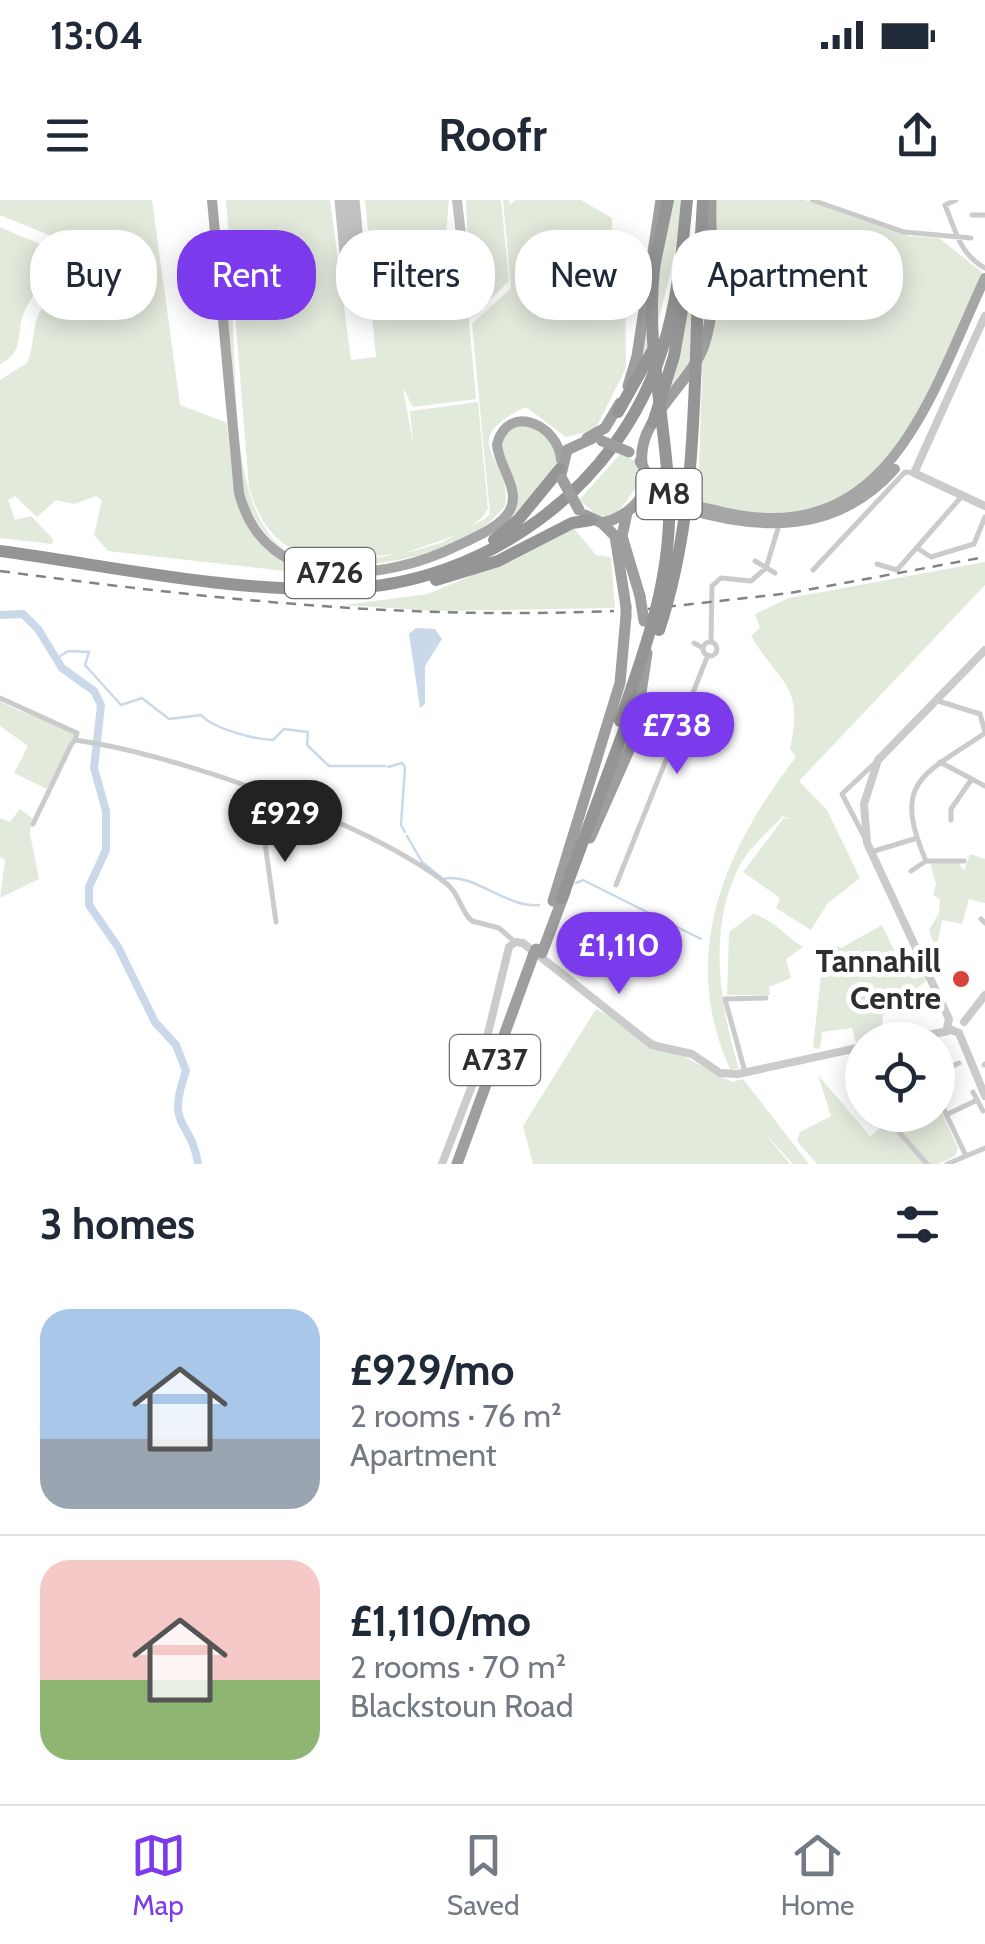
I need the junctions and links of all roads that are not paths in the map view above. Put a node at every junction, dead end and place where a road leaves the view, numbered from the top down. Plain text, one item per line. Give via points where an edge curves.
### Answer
1 (212, 200) edge
2 (664, 200) edge
3 (689, 200) edge
4 (707, 200) edge
5 (812, 200) edge
6 (956, 200) edge
7 (972, 215) dead end
8 (985, 215) edge
9 (688, 230) edge
10 (971, 238) dead end
11 (958, 240) junction
12 (985, 268) edge
13 (984, 287) edge
14 (985, 316) edge
15 (677, 320) edge
16 (679, 320) edge
17 (618, 412) junction
18 (653, 423) junction
19 (554, 438) junction
20 (588, 438) junction
21 (573, 443) junction
22 (561, 469) junction
23 (645, 469) junction
24 (914, 472) junction
25 (963, 495) junction
26 (640, 499) junction
27 (985, 506) edge
28 (627, 514) junction
29 (985, 516) edge
30 (597, 521) junction
31 (780, 522) junction
32 (917, 548) junction
33 (0, 551) edge
34 (0, 559) edge
35 (755, 562) dead end
36 (877, 564) dead end
37 (766, 568) junction
38 (814, 570) dead end
39 (775, 573) dead end
40 (428, 579) junction
41 (711, 642) junction
42 (694, 643) dead end
43 (703, 648) junction
44 (985, 650) edge
45 (716, 652) junction
46 (708, 655) junction
47 (725, 656) dead end
48 (0, 698) edge
49 (934, 699) junction
50 (982, 712) edge
51 (623, 721) junction
52 (985, 732) edge
53 (76, 740) junction
54 (878, 760) junction
55 (940, 762) junction
56 (971, 780) junction
57 (985, 786) edge
58 (285, 803) junction
59 (951, 820) dead end
60 (32, 824) dead end
61 (914, 839) junction
62 (869, 848) junction
63 (926, 861) junction
64 (964, 861) dead end
65 (565, 870) junction
66 (911, 870) dead end
67 (616, 885) dead end
68 (562, 898) junction
69 (276, 922) dead end
70 (516, 942) junction
71 (538, 954) junction
72 (985, 995) edge
73 (766, 998) dead end
74 (949, 1019) junction
75 (949, 1022) edge
76 (964, 1022) junction
77 (955, 1032) edge
78 (960, 1034) junction
79 (845, 1051) edge
80 (959, 1063) dead end
81 (955, 1065) edge
82 (745, 1072) junction
83 (982, 1082) edge
84 (973, 1092) dead end
85 (985, 1096) edge
86 (975, 1102) junction
87 (955, 1111) edge
88 (984, 1111) edge
89 (955, 1130) edge
90 (899, 1132) edge
91 (985, 1148) edge
92 (966, 1156) junction
93 (442, 1164) edge
94 (457, 1164) edge
95 (465, 1164) edge
96 (927, 1164) edge
97 (947, 1164) edge

1 - 19 main road, A726 via 238,493 253,526 280,555 338,573 391,568 446,551 510,510 512,489 496,448 506,427 531,421
2 - 17 highway via 637,356
2 - 51 highway, M8, bridge via 650,339 668,479 667,552
3 - 9 highway, M8
3 - 17 highway via 664,320
3 - 40 highway, M8 via 666,339 616,442 574,491 528,528
4 - 18 highway via 712,280 706,338
4 - 51 highway, M8, bridge via 682,536 664,614
5 - 11 street via 904,232
6 - 11 street via 945,205
7 - 8 street
10 - 11 street
11 - 12 street
13 - 31 main road via 920,420 886,468 847,499
14 - 24 street
15 - 40 highway, M8 via 661,372 614,455 569,504 484,562
16 - 18 highway, M8
17 - 20 highway
18 - 23 highway via 642,448
19 - 21 main road, A726
19 - 22 main road
20 - 21 highway
20 - 23 highway, bridge via 630,452
21 - 22 highway
22 - 30 highway, bridge via 578,510
22 - 40 highway, M8 via 503,534
23 - 26 highway
23 - 31 main road via 652,486 670,498
24 - 25 street
24 - 38 street via 905,472
25 - 27 street
25 - 32 street
26 - 28 highway
26 - 31 main road via 731,521
28 - 30 highway
28 - 68 highway, A737, bridge via 623,541 644,621 645,680 634,739
29 - 32 street via 974,544 931,557
30 - 40 highway, M8 via 572,523 498,561
30 - 65 highway, A737 via 615,536 626,611 620,683
31 - 37 street
32 - 36 street via 897,570
33 - 40 highway, M8 via 273,586 359,588
34 - 40 highway, M8 via 310,596 368,594
35 - 37 street
37 - 39 street
37 - 41 street via 752,581 721,578 712,586
41 - 43 street
41 - 45 street
42 - 43 street
43 - 46 street
44 - 49 street
45 - 46 street
45 - 47 street
46 - 67 street
48 - 53 street via 77,733
49 - 50 street
49 - 54 street
50 - 52 street
51 - 65 highway, M8
51 - 68 highway, M8
52 - 55 street
53 - 58 street via 172,762
53 - 60 street
54 - 62 street via 864,804
54 - 62 street via 842,794
55 - 56 street
55 - 61 street via 922,778 910,803
56 - 57 street
56 - 59 street
58 - 69 street via 264,828
58 - 70 street via 402,852 455,891 472,922 499,928
61 - 62 street
61 - 63 street
62 - 74 street
63 - 64 street
63 - 66 street
65 - 71 highway, A737
68 - 71 highway, A737
70 - 82 street via 652,1045 692,1054 720,1073
70 - 93 street via 509,947 481,1062
71 - 94 highway, A737
71 - 95 highway, A737
72 - 76 street
73 - 82 street via 725,1000
74 - 75 street
74 - 76 street
76 - 78 street
77 - 78 street
78 - 83 street
79 - 82 street
80 - 81 street
83 - 85 street
84 - 86 street
86 - 87 street
86 - 88 street
89 - 92 street
90 - 96 street
91 - 92 street
92 - 97 street

